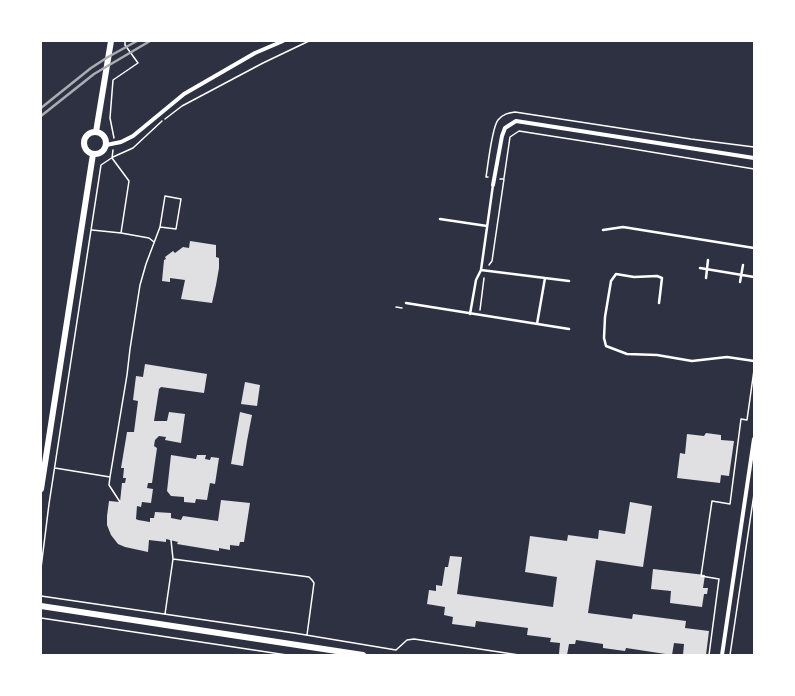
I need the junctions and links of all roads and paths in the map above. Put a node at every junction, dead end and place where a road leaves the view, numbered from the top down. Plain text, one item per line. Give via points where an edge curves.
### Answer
1 (110, 41) edge
2 (125, 41) edge
3 (283, 41) edge
4 (309, 41) edge
5 (96, 132) junction
6 (114, 143) junction
7 (106, 145) junction
8 (93, 154) junction
9 (112, 158) junction
10 (754, 158) edge
11 (754, 169) edge
12 (486, 176) dead end
13 (495, 178) junction
14 (504, 179) junction
15 (494, 185) joint
16 (440, 219) dead end
17 (487, 226) junction
18 (160, 227) junction
19 (92, 230) junction
20 (603, 230) dead end
21 (121, 233) junction
22 (154, 242) junction
23 (754, 248) edge
24 (708, 260) dead end
25 (743, 265) dead end
26 (700, 268) dead end
27 (707, 269) junction
28 (481, 270) junction
29 (486, 270) junction
30 (741, 275) junction
31 (754, 277) edge
32 (545, 278) junction
33 (706, 278) dead end
34 (569, 281) dead end
35 (740, 282) dead end
36 (659, 303) dead end
37 (406, 304) dead end
38 (470, 314) junction
39 (479, 316) junction
40 (537, 324) junction
41 (569, 329) dead end
42 (754, 361) edge
43 (754, 370) edge
44 (754, 439) edge
45 (55, 468) junction
46 (110, 477) junction
47 (41, 488) edge
48 (754, 494) edge
49 (120, 502) dead end
50 (170, 540) dead end
51 (173, 558) junction
52 (41, 568) edge
53 (41, 596) edge
54 (41, 606) edge
55 (165, 614) junction
56 (41, 618) edge
57 (307, 636) junction
58 (286, 655) edge
59 (363, 655) edge
60 (519, 655) edge
61 (708, 655) edge
62 (722, 655) edge
63 (730, 655) edge

1 - 5 street
2 - 6 path via 125,45 138,63 113,80 110,118
3 - 6 street via 255,53 184,94 133,136
4 - 9 path via 182,106 132,148
5 - 7 street via 105,138
5 - 8 street via 86,136 84,143 87,150
6 - 7 street
6 - 9 path
7 - 8 street via 103,151
8 - 47 street
9 - 19 path via 101,165
9 - 21 path via 129,181
10 - 13 street via 516,121 505,128 502,136
11 - 14 path via 519,131 510,137
12 - 13 path
13 - 14 path
13 - 15 street
14 - 29 path via 492,261
15 - 17 lane
16 - 17 lane
17 - 28 lane
18 - 18 path via 176,229 181,199 165,196
18 - 22 path
19 - 21 path
19 - 45 path
20 - 23 lane via 623,227
21 - 22 path via 149,238
22 - 46 path via 140,285
24 - 27 lane
25 - 30 lane
26 - 27 lane
27 - 30 lane
27 - 33 lane
28 - 29 lane
28 - 38 lane via 476,280
29 - 32 lane
29 - 39 path
30 - 31 lane
30 - 35 lane
32 - 34 lane
32 - 40 lane
36 - 42 lane via 662,278 616,274 611,281 605,317 606,346 626,354 657,355 692,361 727,357
37 - 38 lane
38 - 39 lane
39 - 40 lane
40 - 41 lane
43 - 61 path via 747,420 741,419 730,504 712,501 701,576 719,579
44 - 62 street
45 - 46 path
45 - 52 path
46 - 49 path via 109,485
48 - 63 path
50 - 51 path
51 - 55 path
51 - 57 path via 308,577 314,583
53 - 55 path
54 - 59 street
55 - 57 path
56 - 58 path
57 - 60 path via 396,650 407,640 414,639

